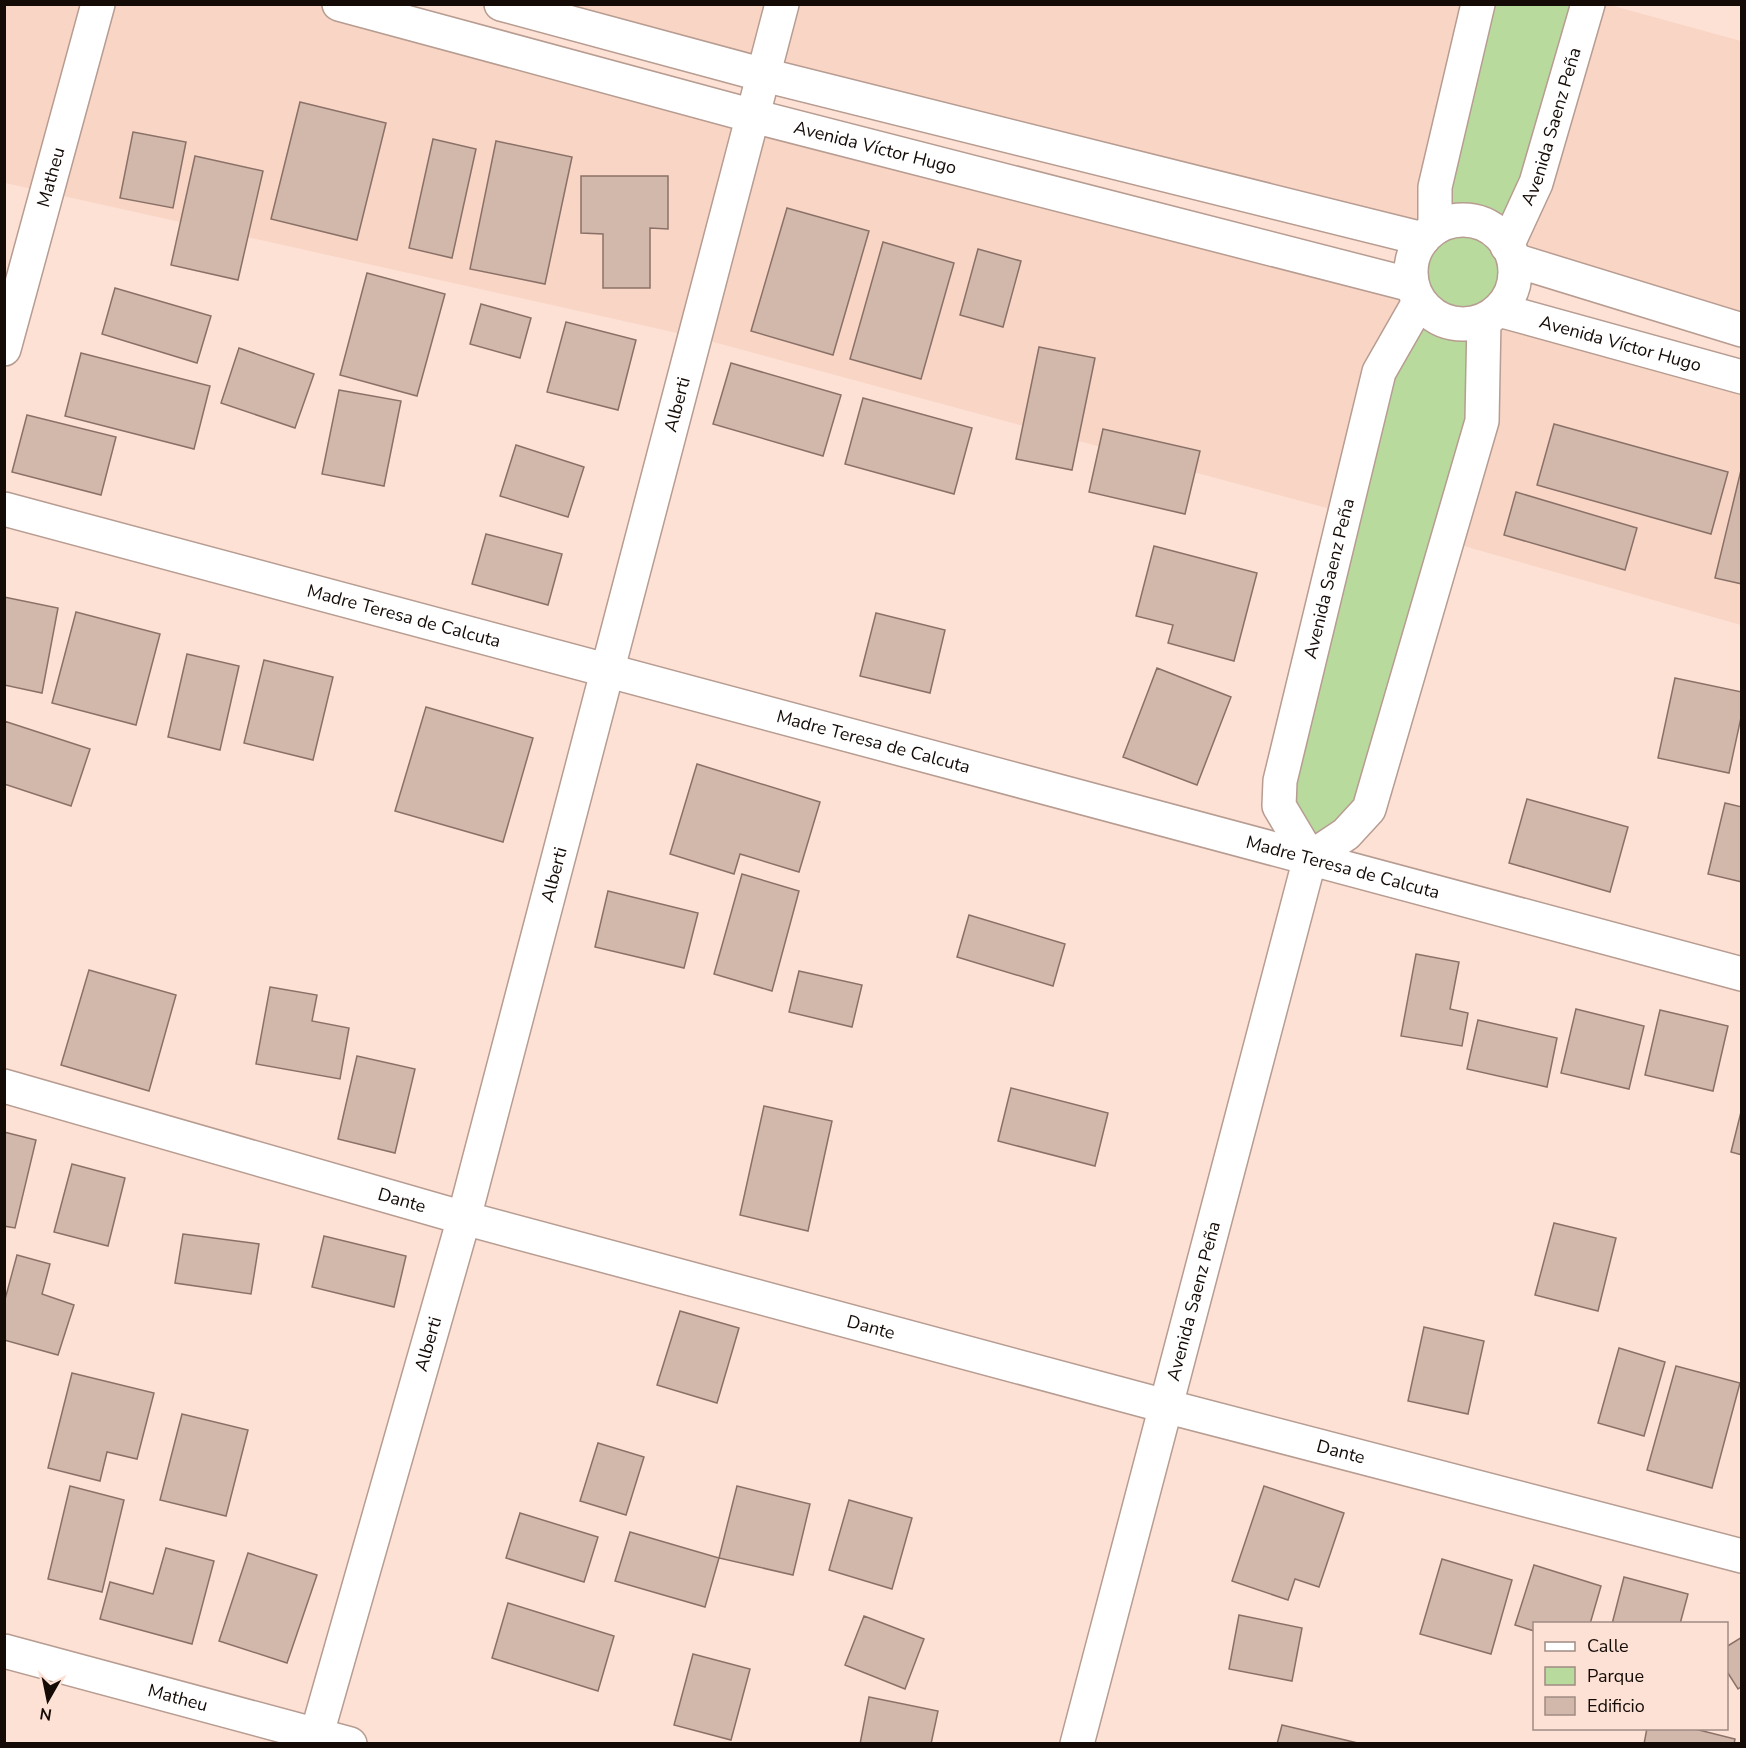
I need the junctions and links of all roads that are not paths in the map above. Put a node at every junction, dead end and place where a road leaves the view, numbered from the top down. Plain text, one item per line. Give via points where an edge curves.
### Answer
1 (98, 4) edge
2 (339, 4) edge
3 (501, 4) edge
4 (782, 4) edge
5 (1478, 4) edge
6 (1588, 4) edge
7 (764, 75) junction
8 (753, 116) junction
9 (1429, 233) junction
10 (1510, 253) junction
11 (1416, 293) junction
12 (1491, 315) junction
13 (1742, 330) edge
14 (4, 349) edge
15 (1742, 376) edge
16 (4, 509) edge
17 (608, 670) junction
18 (1310, 858) junction
19 (1742, 974) edge
20 (4, 1086) edge
21 (464, 1218) junction
22 (1165, 1407) junction
23 (1742, 1556) edge
24 (4, 1651) edge
25 (315, 1739) edge
26 (350, 1743) edge
27 (1077, 1743) edge

1 - 14 street, Matheu
2 - 8 street, Avenida Víctor Hugo
3 - 7 street
4 - 7 street, Alberti
5 - 9 street via 1434,186
6 - 10 street, Avenida Saenz Peña via 1536,183
7 - 8 street, Alberti
7 - 9 street
8 - 11 street, Avenida Víctor Hugo
8 - 17 street, Alberti
9 - 10 street via 1458,221 1482,224 1496,233
9 - 11 street via 1414,253 1410,268
10 - 12 street via 1515,278 1510,295
10 - 13 street
11 - 12 street, Avenida Víctor Hugo via 1432,314 1448,323 1466,324
11 - 18 street, Avenida Saenz Peña via 1379,372 1280,782 1279,806
12 - 15 street, Avenida Víctor Hugo
12 - 18 street via 1482,421 1369,809 1346,834
16 - 17 street, Madre Teresa de Calcuta
17 - 18 street, Madre Teresa de Calcuta
17 - 21 street, Alberti
18 - 19 street, Madre Teresa de Calcuta
18 - 22 street, Avenida Saenz Peña
20 - 21 street, Dante
21 - 22 street, Dante
21 - 25 street, Alberti
22 - 23 street, Dante
22 - 27 street, Avenida Saenz Peña
24 - 25 street, Matheu
25 - 26 street, Matheu

